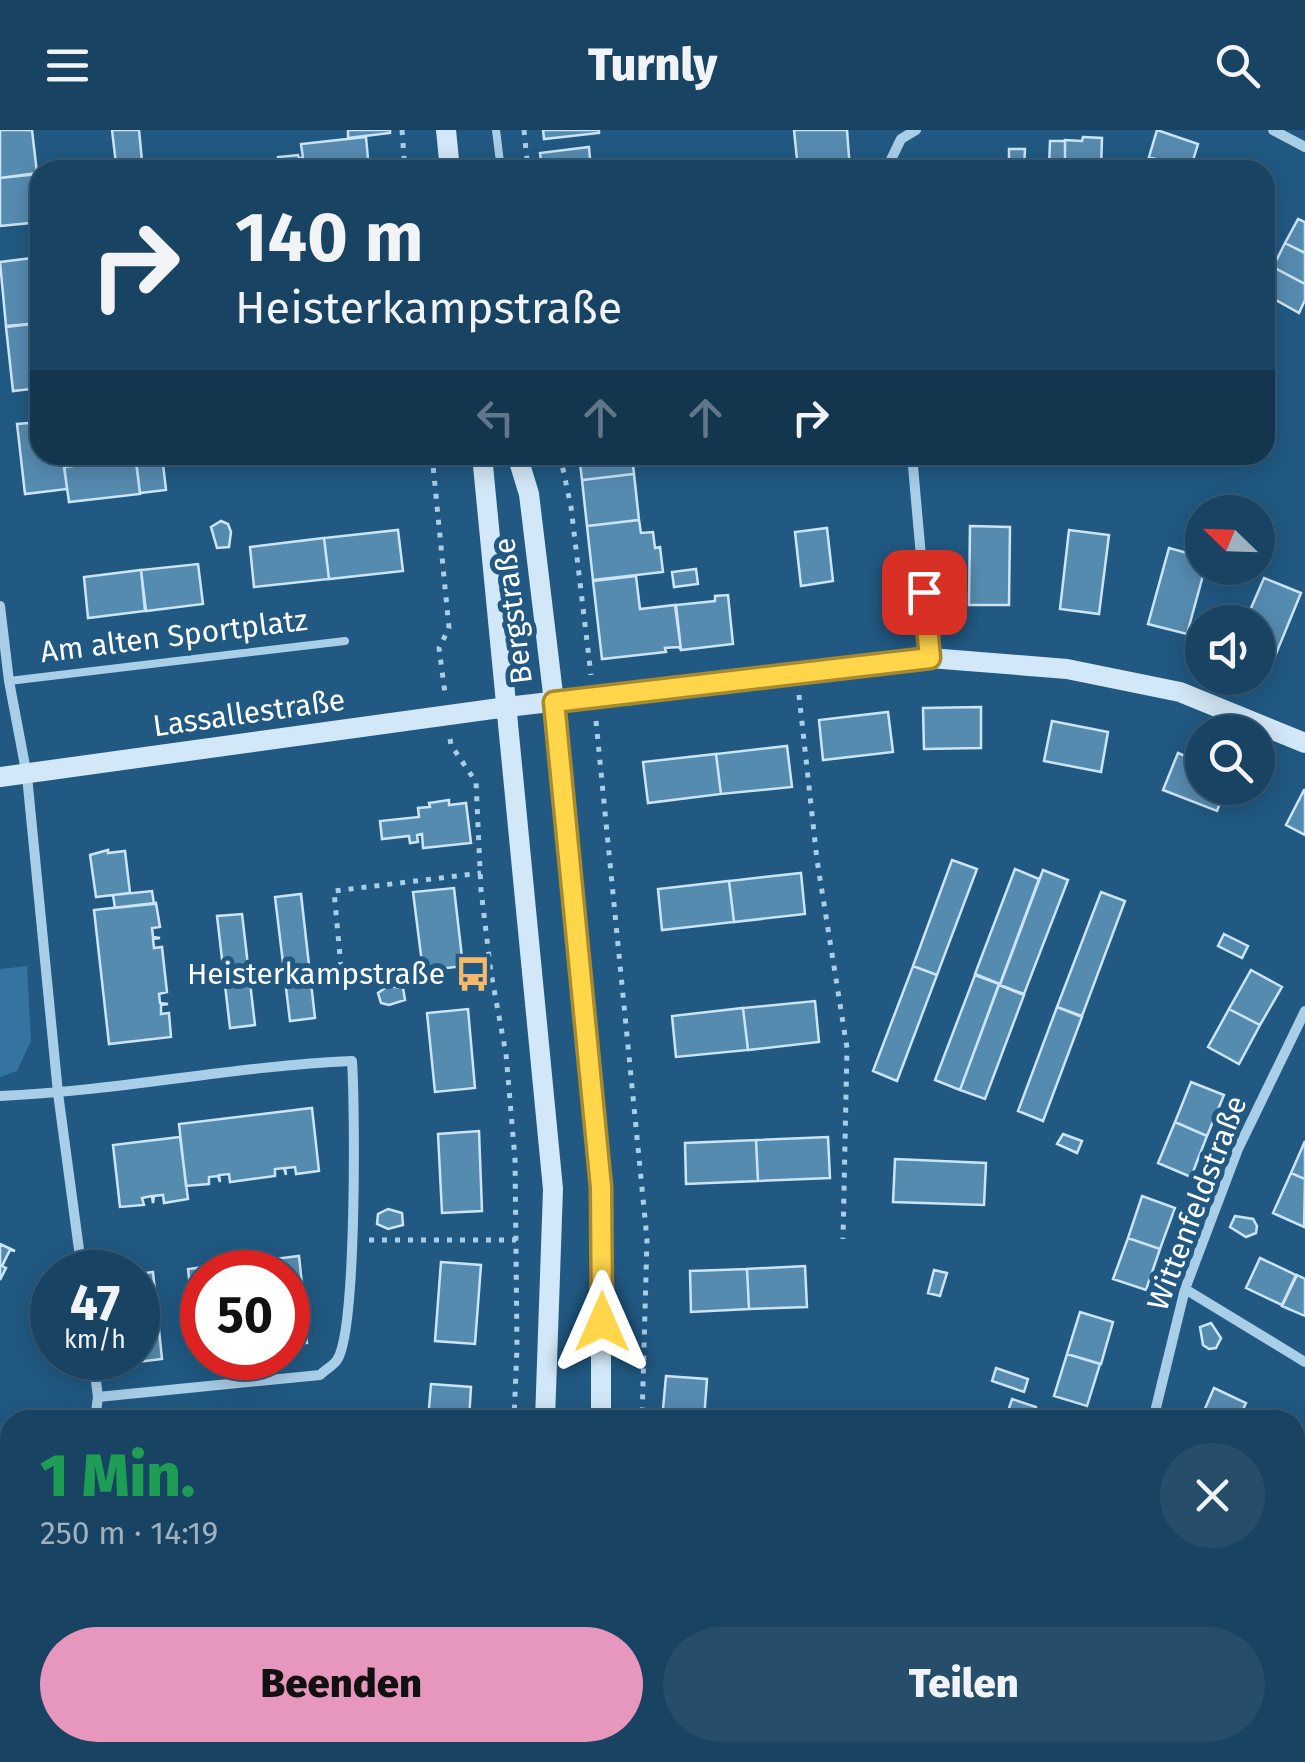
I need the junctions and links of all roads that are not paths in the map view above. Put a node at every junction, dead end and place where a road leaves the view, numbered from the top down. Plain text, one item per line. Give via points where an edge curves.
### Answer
1 (446, 130) edge
2 (496, 130) edge
3 (916, 130) edge
4 (1272, 130) edge
5 (1305, 147) edge
6 (449, 160) edge
7 (500, 160) edge
8 (891, 160) edge
9 (483, 465) edge
10 (520, 465) edge
11 (913, 465) edge
12 (0, 606) edge
13 (345, 641) dead end
14 (930, 658) junction
15 (9, 681) junction
16 (554, 702) junction
17 (507, 707) junction
18 (1305, 743) edge
19 (28, 776) junction
20 (0, 777) edge
21 (1305, 1011) edge
22 (58, 1093) junction
23 (0, 1096) edge
24 (79, 1250) edge
25 (1185, 1289) junction
26 (1305, 1362) edge
27 (96, 1380) edge
28 (98, 1398) junction
29 (97, 1410) edge
30 (546, 1410) edge
31 (600, 1410) edge
32 (1155, 1410) edge

1 - 6 main road
2 - 7 lane
3 - 8 street via 901,139
4 - 5 street
9 - 17 main road, Bergstraße
10 - 16 main road, Bergstraße via 530,494
11 - 14 street
12 - 15 street, Am alten Sportplatz
13 - 15 lane, Am alten Sportplatz
14 - 16 main road
14 - 18 main road via 1067,669 1180,692
15 - 19 street, Am alten Sportplatz
16 - 17 main road
16 - 31 main road, Bergstraße via 601,1187
17 - 19 main road, Lassallestraße
17 - 30 main road, Bergstraße via 553,1189
19 - 20 main road, Lassallestraße
19 - 22 street, Am alten Sportplatz
21 - 25 street, Wittenfeldstraße via 1238,1149
22 - 23 street
22 - 24 street, Am alten Sportplatz
22 - 28 street via 352,1061 348,1314 338,1359 320,1374
25 - 26 street
25 - 32 street, Wittenfeldstraße
27 - 28 street
28 - 29 street

